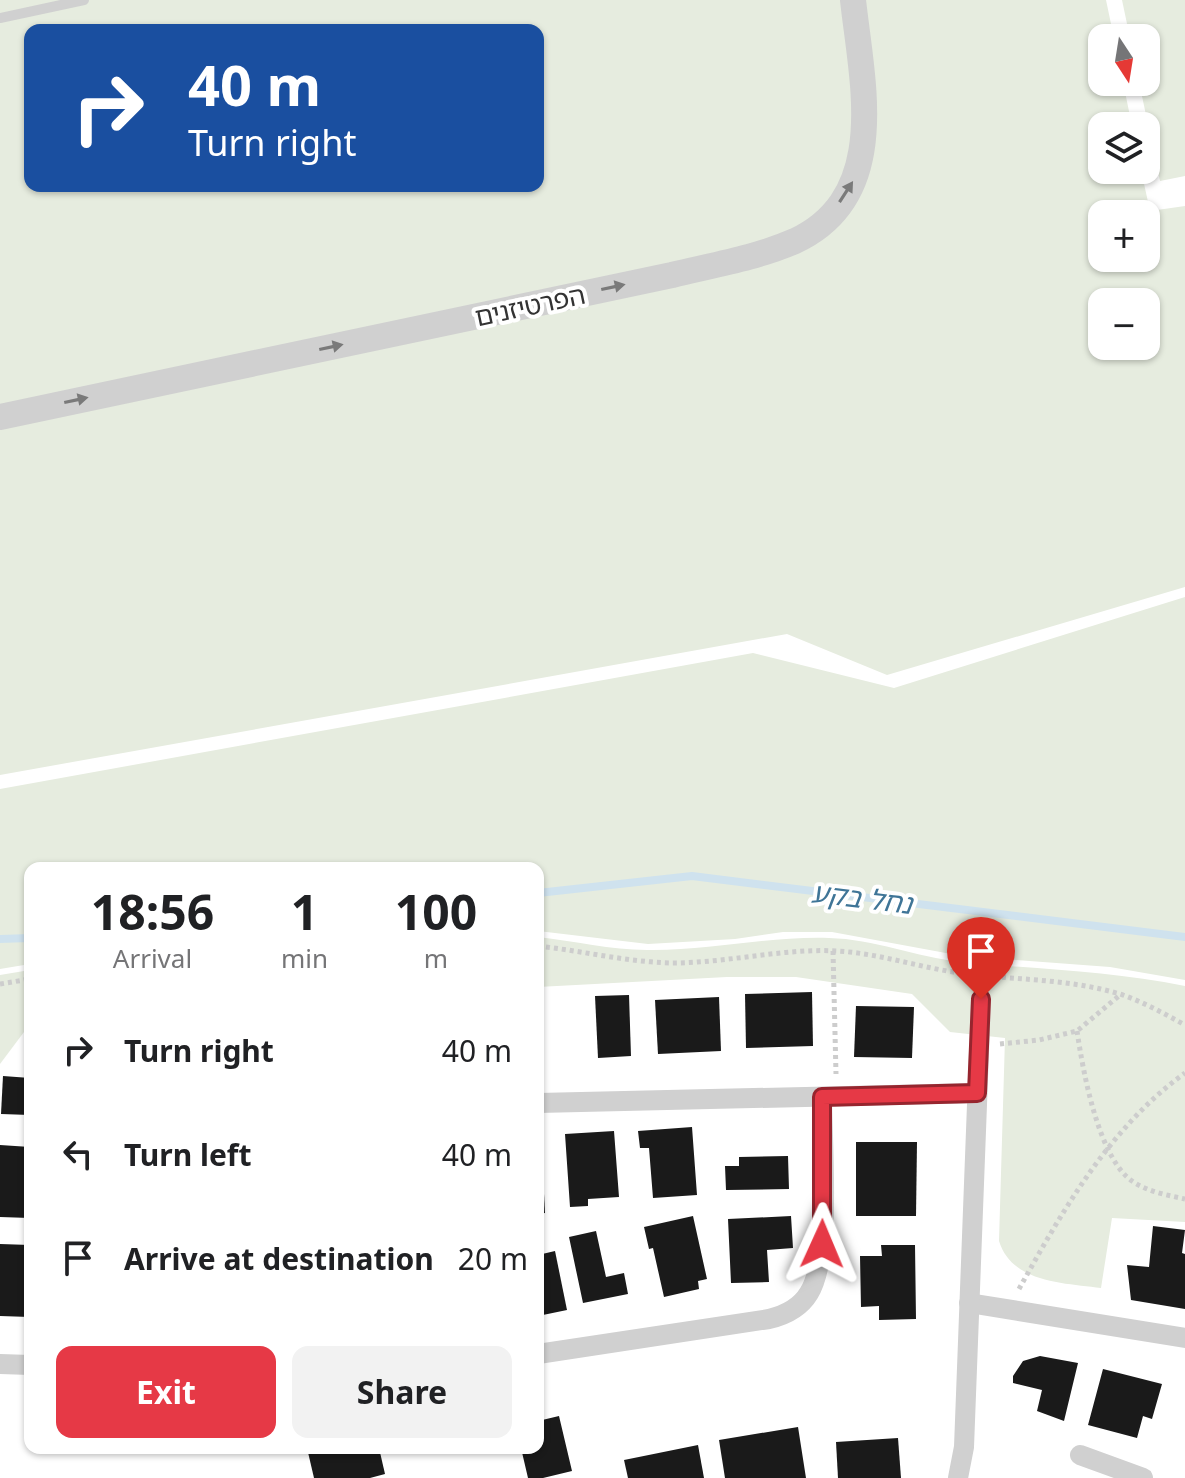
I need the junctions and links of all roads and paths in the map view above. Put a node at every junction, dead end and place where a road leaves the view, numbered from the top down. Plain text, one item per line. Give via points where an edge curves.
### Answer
1 (84, 0) edge
2 (853, 0) edge
3 (0, 18) edge
4 (0, 417) edge
5 (544, 947) edge
6 (833, 951) junction
7 (24, 980) edge
8 (0, 984) edge
9 (1121, 995) junction
10 (981, 999) dead end
11 (1185, 1025) edge
12 (1077, 1031) junction
13 (979, 1044) junction
14 (1185, 1073) edge
15 (977, 1093) junction
16 (829, 1096) junction
17 (544, 1103) edge
18 (1108, 1148) junction
19 (1185, 1199) edge
20 (969, 1303) junction
21 (1008, 1310) junction
22 (1185, 1338) edge
23 (544, 1353) edge
24 (0, 1364) edge
25 (24, 1365) edge
26 (964, 1447) junction
27 (1080, 1455) dead end
28 (958, 1478) edge
29 (970, 1478) edge
30 (1143, 1478) edge

1 - 3 lane
4 -> 2 street, הפרטיזנים via 672,275 797,240 824,222 858,172 865,102
5 - 6 path via 672,963
6 - 9 path via 941,972 1068,983
6 - 16 path
7 - 8 path
9 - 11 path
9 - 12 path
10 - 13 street
12 - 13 path
12 - 18 path via 1086,1088
13 - 15 street
14 - 18 path
15 - 16 street
15 - 20 street
16 - 17 street
16 - 23 street via 820,1259 814,1283 797,1307 769,1319
18 - 19 path via 1131,1181 1157,1194
18 - 21 path via 1064,1211
20 - 21 street
20 - 26 street
21 - 22 street
24 - 25 street
26 - 28 street
26 - 29 street
27 - 30 street

